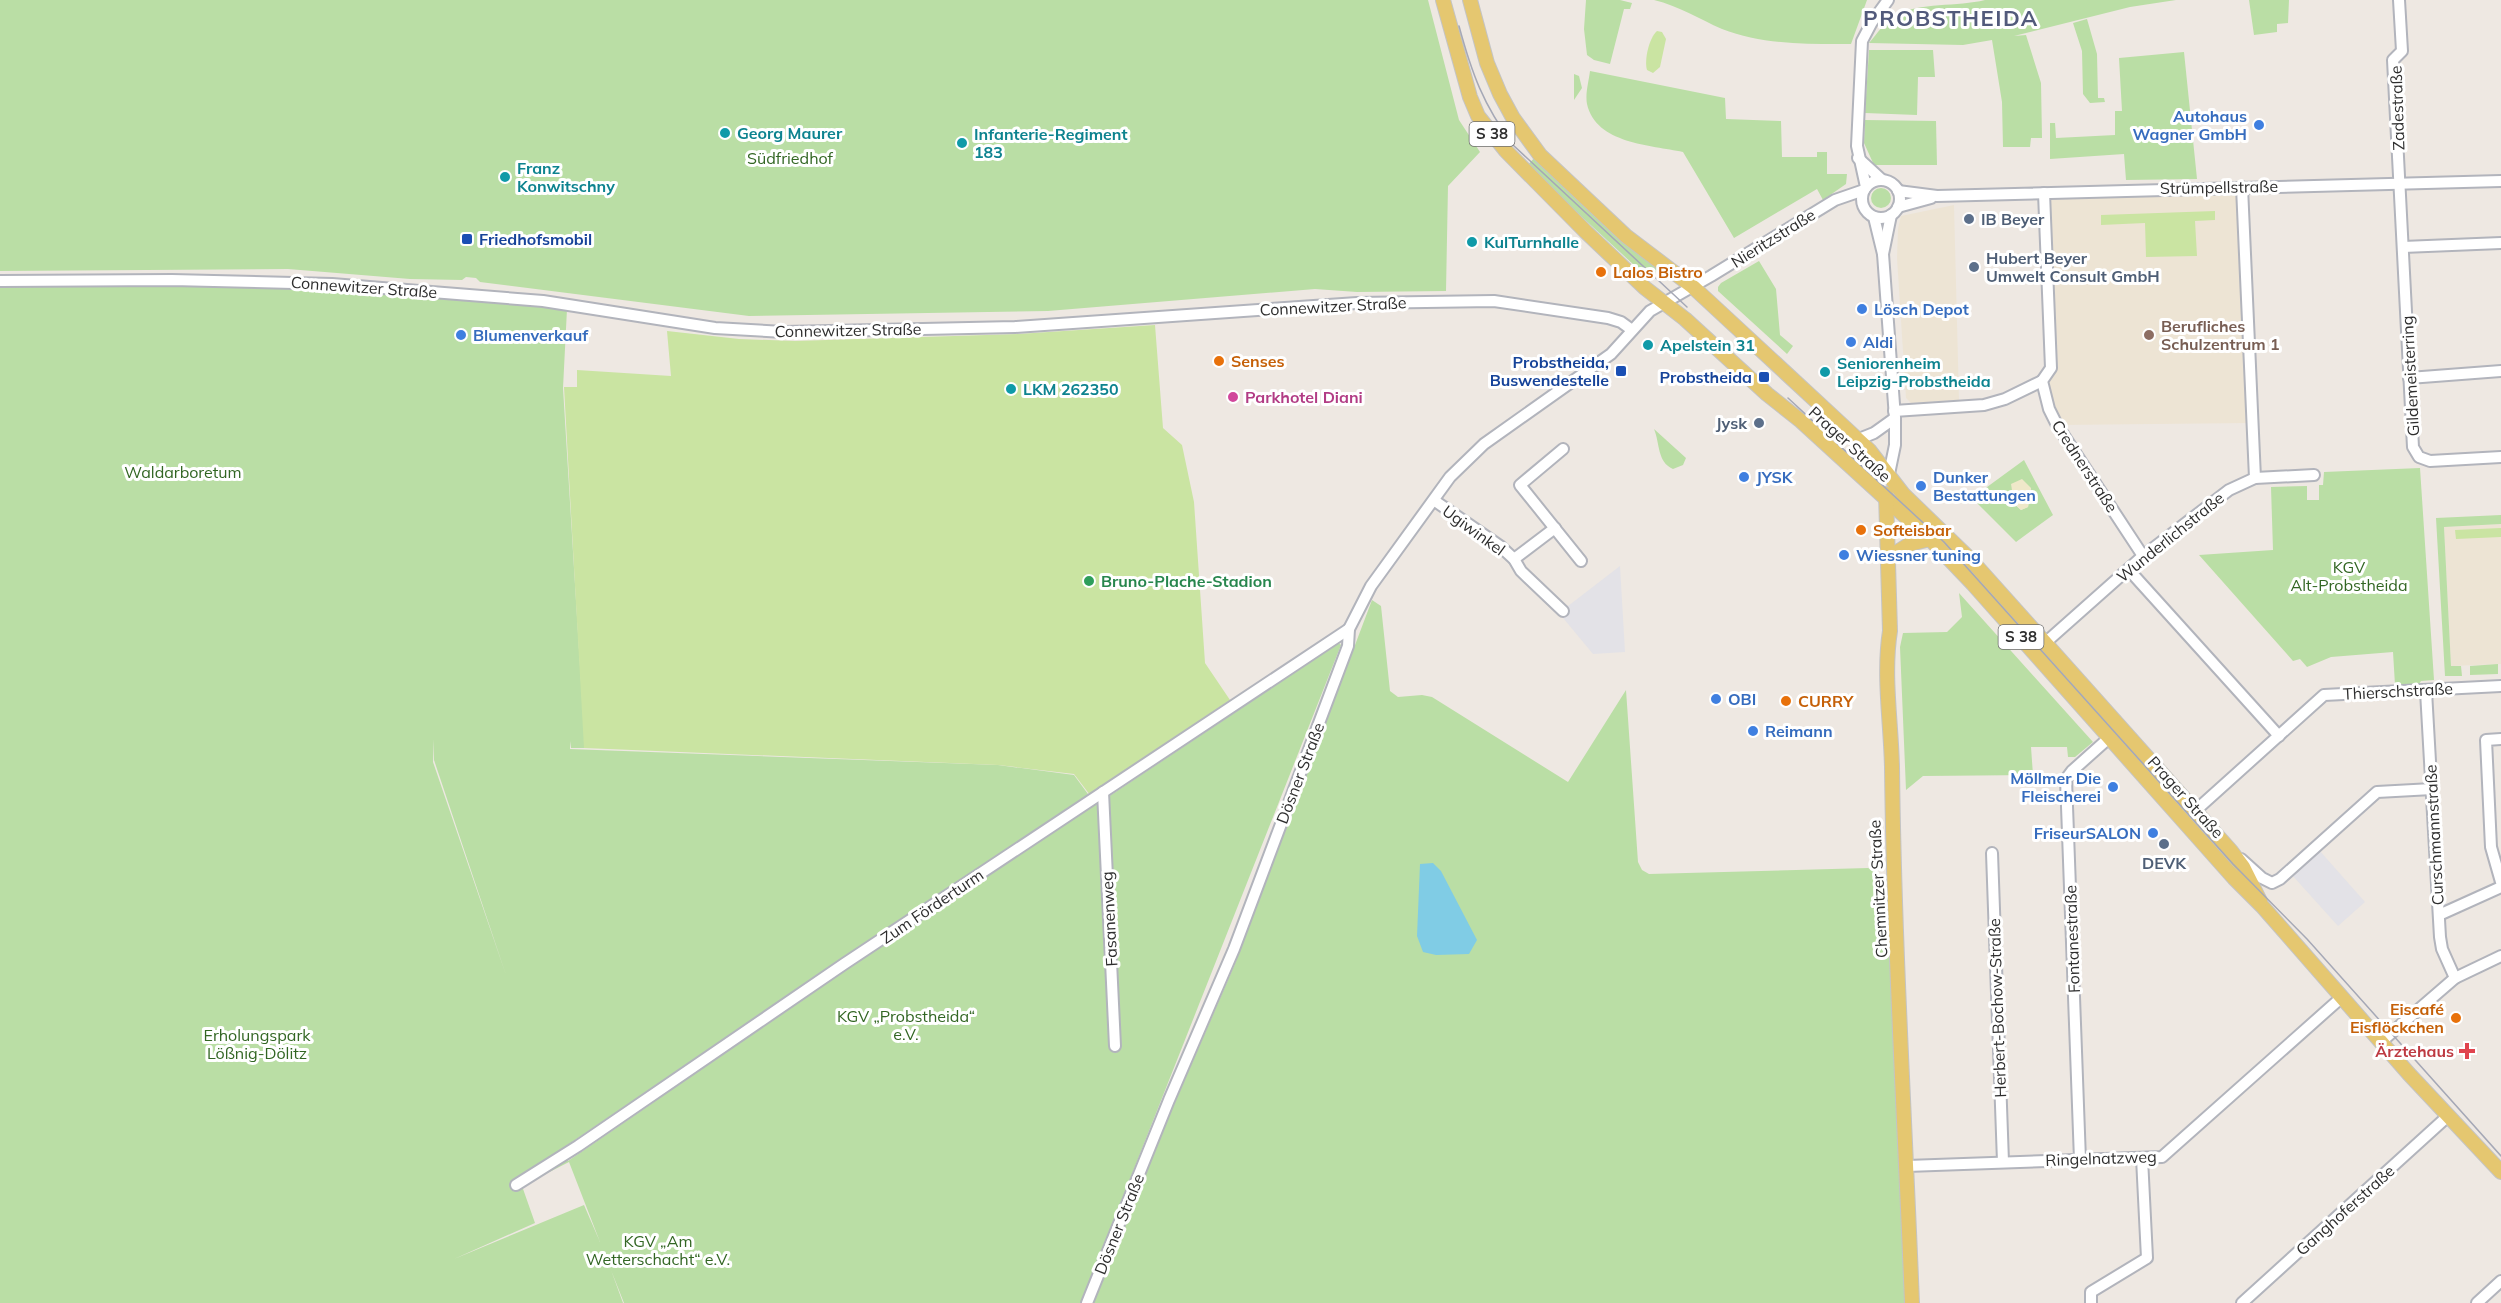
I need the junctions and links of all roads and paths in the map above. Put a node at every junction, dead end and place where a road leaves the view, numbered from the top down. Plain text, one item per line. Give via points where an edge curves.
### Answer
1 (1443, 0) edge
2 (1470, 0) edge
3 (1888, 0) edge
4 (2399, 0) edge
5 (1858, 158) junction
6 (1882, 180) junction
7 (2501, 181) edge
8 (2400, 183) junction
9 (2242, 187) junction
10 (1865, 188) junction
11 (1898, 190) junction
12 (2044, 193) junction
13 (1937, 196) junction
14 (1835, 200) junction
15 (1863, 206) junction
16 (1894, 211) junction
17 (1874, 217) junction
18 (2501, 243) edge
19 (2403, 247) junction
20 (1883, 254) junction
21 (0, 281) edge
22 (1693, 287) junction
23 (1665, 303) junction
24 (1632, 330) junction
25 (2501, 371) edge
26 (2409, 378) junction
27 (2042, 381) junction
28 (1894, 415) junction
29 (1859, 439) junction
30 (1563, 449) dead end
31 (2501, 457) edge
32 (1889, 474) junction
33 (2314, 475) dead end
34 (2255, 478) junction
35 (1886, 499) junction
36 (1435, 501) junction
37 (1555, 528) junction
38 (1930, 539) junction
39 (2143, 556) junction
40 (1888, 558) junction
41 (1514, 560) junction
42 (1581, 561) dead end
43 (2128, 570) junction
44 (1563, 611) dead end
45 (1349, 629) junction
46 (2045, 643) junction
47 (2501, 686) edge
48 (2426, 690) junction
49 (2279, 736) junction
50 (2110, 737) junction
51 (2501, 739) edge
52 (2432, 789) junction
53 (1103, 792) junction
54 (2195, 811) junction
55 (2231, 851) junction
56 (1992, 853) dead end
57 (2501, 884) edge
58 (2262, 906) junction
59 (2439, 915) junction
60 (2501, 956) edge
61 (2455, 978) junction
62 (2342, 997) junction
63 (2381, 1042) junction
64 (1115, 1046) dead end
65 (2448, 1116) junction
66 (2142, 1158) junction
67 (2080, 1160) junction
68 (2003, 1162) junction
69 (1907, 1166) junction
70 (2501, 1172) edge
71 (516, 1185) dead end
72 (2501, 1281) edge
73 (1088, 1303) edge
74 (1912, 1303) edge
75 (2091, 1303) edge
76 (2242, 1303) edge
77 (2477, 1303) edge

1 - 23 main road, Prager Straße / S 38 via 1478,116 1586,232
2 - 22 main road, Prager Straße / S 38 via 1494,81 1525,136 1556,172 1626,236
3 - 5 street via 1862,41
4 - 8 street, Zadestraße via 2402,51 2393,60
5 - 6 street
5 - 10 street
6 - 10 street
6 - 11 street
7 - 8 street, Strümpellstraße
8 - 9 street, Strümpellstraße
8 - 19 street, Gildemeisterring
9 - 12 street, Strümpellstraße
9 - 34 street
10 - 14 street, Nieritzstraße
10 - 15 street
11 - 13 street, Strümpellstraße
11 - 16 street
12 - 13 street, Strümpellstraße
12 - 27 street via 2051,368
13 - 16 street, Strümpellstraße
14 - 15 street, Nieritzstraße
14 - 22 street, Nieritzstraße
15 - 17 street
16 - 17 street via 1885,218
16 - 20 street
17 - 20 street
18 - 19 street
19 - 26 street, Gildemeisterring
20 - 28 street
21 - 24 street, Connewitzer Straße via 332,284 543,301 715,327 784,332 1015,327 1315,304 1494,301 1608,318
22 - 23 street, Nieritzstraße
22 - 29 main road, Prager Straße / S 38
23 - 24 street via 1650,311
23 - 35 main road, Prager Straße / S 38
24 - 36 street, Dösner Straße via 1611,354 1484,444 1450,477
25 - 26 street
26 - 31 street, Gildemeisterring via 2413,447 2419,457 2430,461
27 - 28 street via 1984,405
27 - 39 street, Crednerstraße via 2057,425
28 - 29 street via 1874,433
28 - 32 street via 1895,445
29 - 32 main road, Prager Straße / S 38
30 - 37 street via 1520,485
32 - 35 main road, Chemnitzer Straße
32 - 46 main road, Prager Straße / S 38 via 1903,494 1970,559
33 - 34 street, Wunderlichstraße
34 - 39 street, Wunderlichstraße via 2211,502
35 - 38 main road, Prager Straße / S 38
35 - 40 main road, Chemnitzer Straße
36 - 41 street, Ugiwinkel
36 - 45 street, Dösner Straße via 1371,586
37 - 41 street, Ugiwinkel
37 - 42 street
38 - 40 main road via 1910,544
38 - 50 main road, Prager Straße / S 38
39 - 43 street, Wunderlichstraße
40 - 69 main road, Chemnitzer Straße via 1892,849
41 - 44 street, Ugiwinkel
43 - 46 street, Wunderlichstraße
43 - 49 street
45 - 53 street, Zum Förderturm
45 - 73 street, Dösner Straße via 1348,646 1234,949
46 - 54 main road, Prager Straße
47 - 48 street, Thierschstraße
48 - 49 street, Thierschstraße via 2324,695
48 - 52 street, Curschmannstraße
49 - 54 street, Thierschstraße
50 - 58 main road, Prager Straße
50 - 67 street, Fontanestraße via 2066,779
51 - 57 street via 2486,740 2491,848
52 - 55 street via 2377,792 2272,883
52 - 59 street, Curschmannstraße
53 - 64 street, Fasanenweg
53 - 71 street, Zum Förderturm
54 - 55 main road, Prager Straße
55 - 58 main road, Prager Straße via 2251,880
56 - 68 street, Herbert-Bochow-Straße
57 - 59 street
58 - 62 main road, Prager Straße
59 - 61 street, Curschmannstraße via 2442,949
60 - 61 street
61 - 63 street
62 - 63 main road, Prager Straße
62 - 66 street, Ringelnatzweg via 2163,1157
63 - 65 main road, Prager Straße
65 - 70 main road, Prager Straße
65 - 76 street, Ganghoferstraße
66 - 67 street, Ringelnatzweg
66 - 75 street via 2147,1257 2091,1292
67 - 68 street, Ringelnatzweg
68 - 69 street, Ringelnatzweg
69 - 74 main road, Chemnitzer Straße
72 - 77 street

